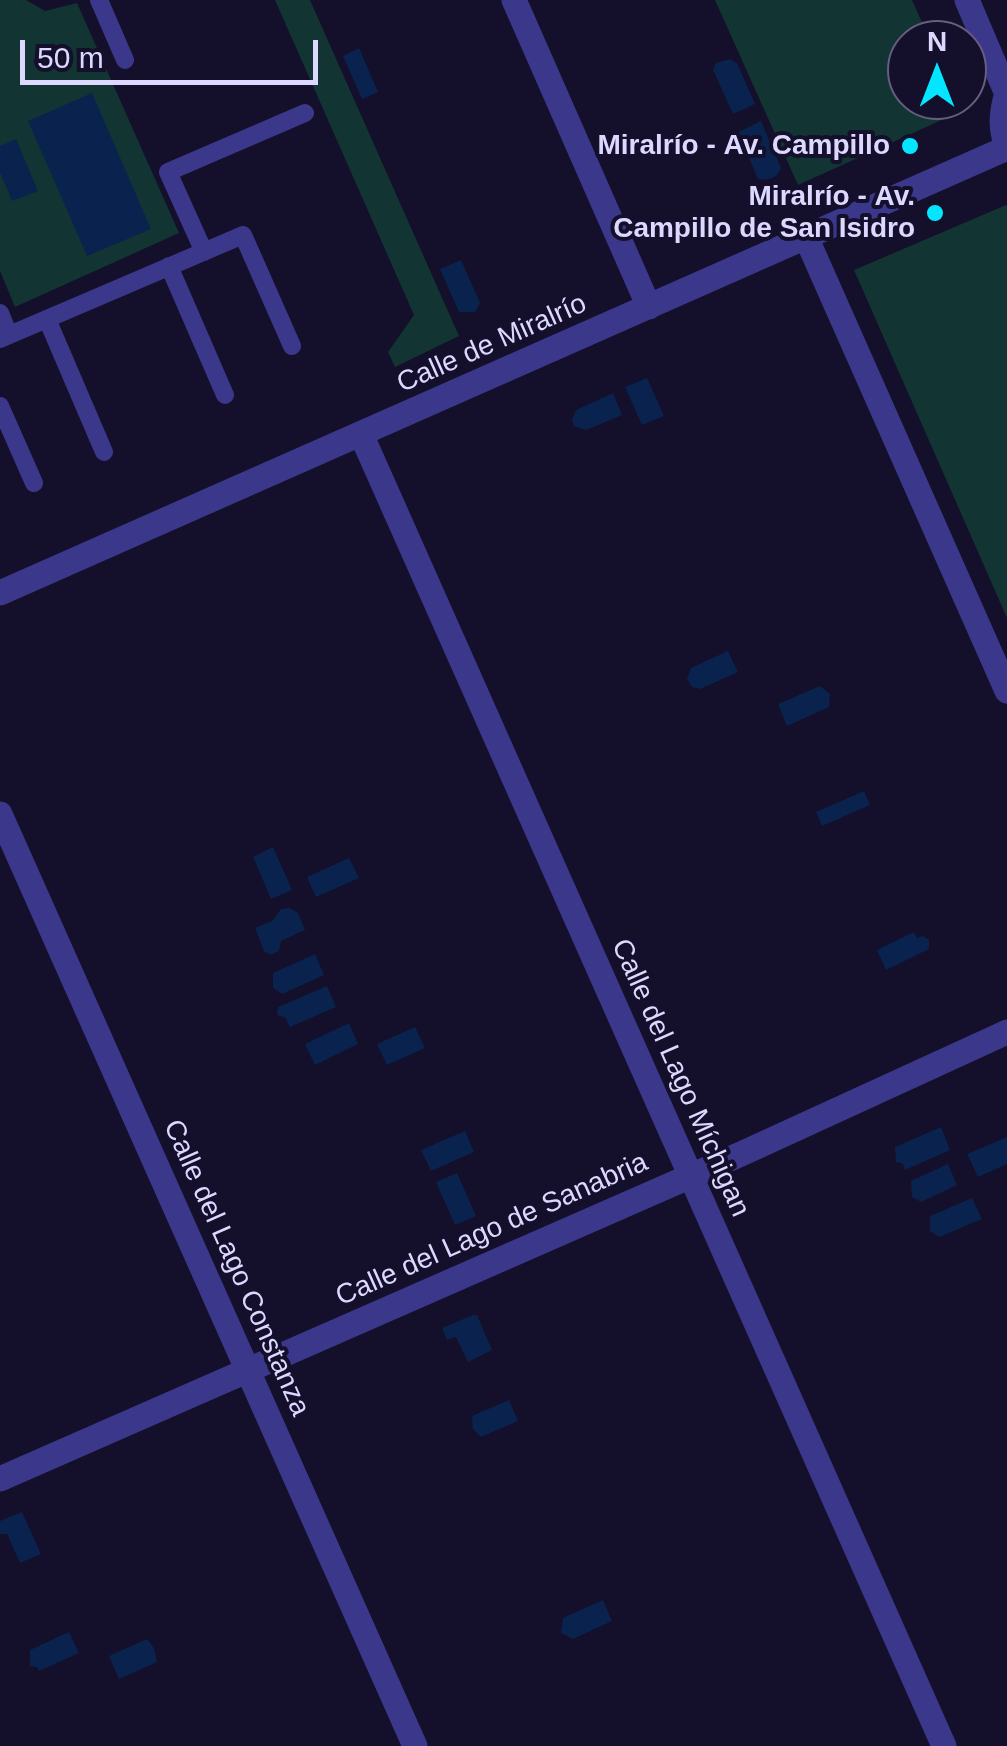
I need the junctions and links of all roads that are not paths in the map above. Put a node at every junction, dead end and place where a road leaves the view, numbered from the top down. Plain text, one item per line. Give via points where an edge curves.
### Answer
1 (98, 0) edge
2 (514, 0) edge
3 (967, 0) edge
4 (125, 60) dead end
5 (1007, 94) edge
6 (305, 113) dead end
7 (1007, 147) edge
8 (806, 237) junction
9 (204, 252) junction
10 (169, 266) junction
11 (649, 307) junction
12 (0, 313) edge
13 (47, 319) junction
14 (5, 337) edge
15 (292, 346) dead end
16 (225, 395) dead end
17 (0, 406) edge
18 (361, 434) junction
19 (104, 452) dead end
20 (34, 483) dead end
21 (0, 593) edge
22 (1007, 691) edge
23 (0, 814) edge
24 (1007, 1032) edge
25 (690, 1176) junction
26 (248, 1370) junction
27 (0, 1479) edge
28 (414, 1746) edge
29 (944, 1746) edge

1 - 4 lane
2 - 11 street
3 - 5 street
5 - 7 street
6 - 9 lane via 168,172
7 - 8 street, Calle de Miralrío
8 - 11 street, Calle de Miralrío
8 - 22 street
9 - 10 lane
9 - 15 lane via 243,235
10 - 13 lane
10 - 16 lane
11 - 18 street, Calle de Miralrío
12 - 14 lane
13 - 14 lane
13 - 19 lane
17 - 20 lane
18 - 21 street, Calle de Miralrío
18 - 25 street, Calle del Lago Míchigan
23 - 26 street, Calle del Lago Constanza
24 - 25 street, Calle del Lago de Sanabria
25 - 26 street, Calle del Lago de Sanabria
25 - 29 street, Calle del Lago Míchigan
26 - 27 street, Calle del Lago de Sanabria
26 - 28 street, Calle del Lago Constanza

